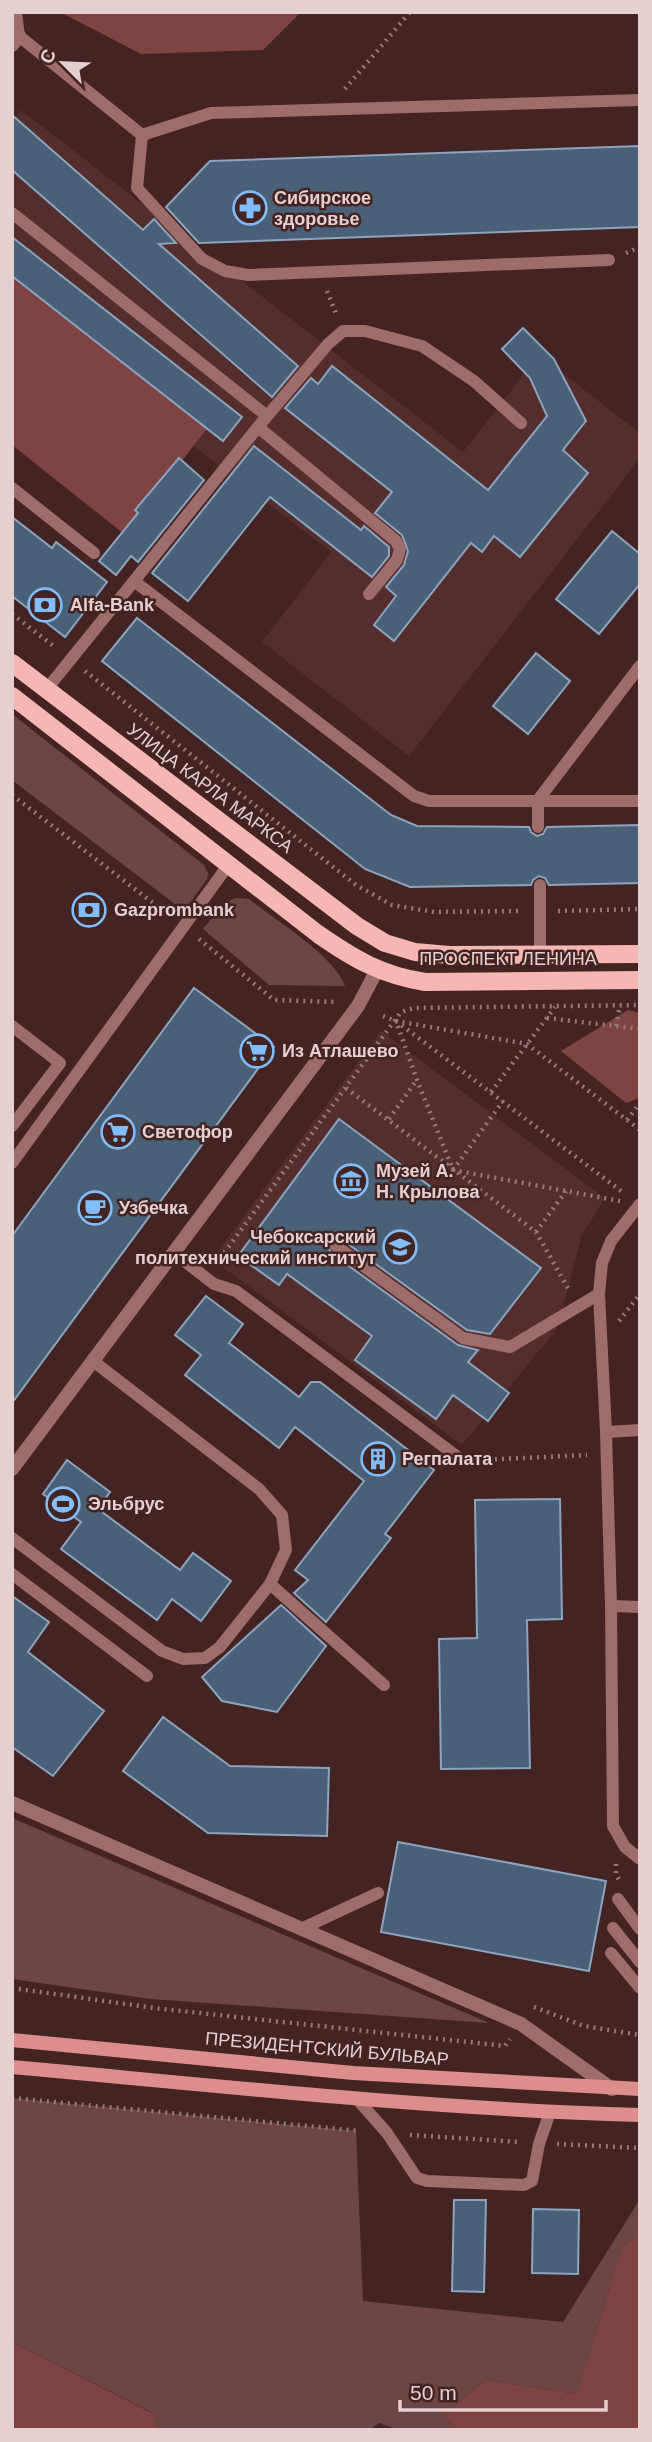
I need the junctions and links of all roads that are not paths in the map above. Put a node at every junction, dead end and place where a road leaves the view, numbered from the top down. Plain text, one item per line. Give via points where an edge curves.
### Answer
1 (16, 12) edge
2 (16, 41) edge
3 (640, 100) edge
4 (142, 135) junction
5 (12, 213) edge
6 (609, 260) dead end
7 (268, 416) junction
8 (521, 423) dead end
9 (258, 427) junction
10 (12, 488) edge
11 (94, 553) dead end
12 (134, 580) junction
13 (369, 594) dead end
14 (12, 663) edge
15 (640, 666) edge
16 (46, 690) junction
17 (12, 696) edge
18 (538, 800) junction
19 (640, 800) edge
20 (538, 827) dead end
21 (229, 864) junction
22 (540, 885) dead end
23 (385, 943) joint
24 (640, 954) edge
25 (540, 956) junction
26 (377, 970) junction
27 (640, 980) edge
28 (12, 1026) edge
29 (12, 1126) edge
30 (12, 1163) edge
31 (639, 1204) edge
32 (335, 1246) dead end
33 (174, 1253) junction
34 (599, 1294) junction
35 (93, 1361) junction
36 (640, 1430) edge
37 (606, 1432) junction
38 (463, 1461) road end
39 (12, 1469) edge
40 (12, 1538) edge
41 (12, 1574) edge
42 (270, 1584) junction
43 (611, 1606) junction
44 (640, 1607) edge
45 (147, 1676) dead end
46 (384, 1685) dead end
47 (12, 1803) edge
48 (640, 1859) edge
49 (378, 1893) dead end
50 (618, 1899) dead end
51 (303, 1928) junction
52 (612, 1928) dead end
53 (640, 1929) edge
54 (611, 1953) dead end
55 (640, 1962) edge
56 (640, 1987) edge
57 (12, 2040) edge
58 (12, 2067) edge
59 (640, 2089) edge
60 (613, 2090) junction
61 (357, 2099) junction
62 (550, 2112) junction
63 (640, 2115) edge

1 - 2 lane
2 - 4 lane
3 - 4 lane via 211,113
4 - 6 lane via 137,188 202,259 225,271 248,275 325,273
5 - 7 lane
7 - 8 lane via 328,344 343,331 365,331 422,346 474,381
7 - 9 lane
9 - 12 lane
9 - 13 lane via 396,541 400,549 397,560
10 - 11 lane
12 - 16 lane
12 - 18 lane via 414,796 429,802
14 - 16 main road, УЛИЦА КАРЛА МАРКСА
15 - 18 lane
16 - 23 main road, УЛИЦА КАРЛА МАРКСА
17 - 21 main road
18 - 19 lane
18 - 20 lane
21 - 26 main road via 318,934
21 - 30 lane
22 - 25 lane
23 - 25 main road, ПРОСПЕКТ ЛЕНИНА via 449,955
24 - 25 main road, ПРОСПЕКТ ЛЕНИНА
26 - 27 main road, ПРОСПЕКТ ЛЕНИНА via 425,982
26 - 33 street via 358,1006
28 - 29 lane via 60,1063
31 - 34 lane via 611,1241 602,1263
32 - 34 lane via 464,1338 510,1347
33 - 35 street
33 - 38 lane via 214,1284 236,1291
34 - 37 lane
35 - 39 street
35 - 42 lane via 259,1489 282,1515 286,1550
36 - 37 lane
37 - 43 lane
40 - 42 lane via 162,1651 183,1659 205,1658 220,1647
41 - 45 lane
42 - 46 lane
43 - 44 lane
43 - 48 lane via 613,1826 625,1847
47 - 51 street
49 - 51 lane
50 - 53 lane
51 - 60 street via 521,2024
52 - 55 lane
54 - 56 lane
57 - 60 main road, ПРЕЗИДЕНТСКИЙ БУЛЬВАР via 353,2073
58 - 61 main road
59 - 60 main road, ПРЕЗИДЕНТСКИЙ БУЛЬВАР
61 - 62 main road
61 - 62 lane via 417,2178 427,2181 524,2185 532,2180
62 - 63 main road

